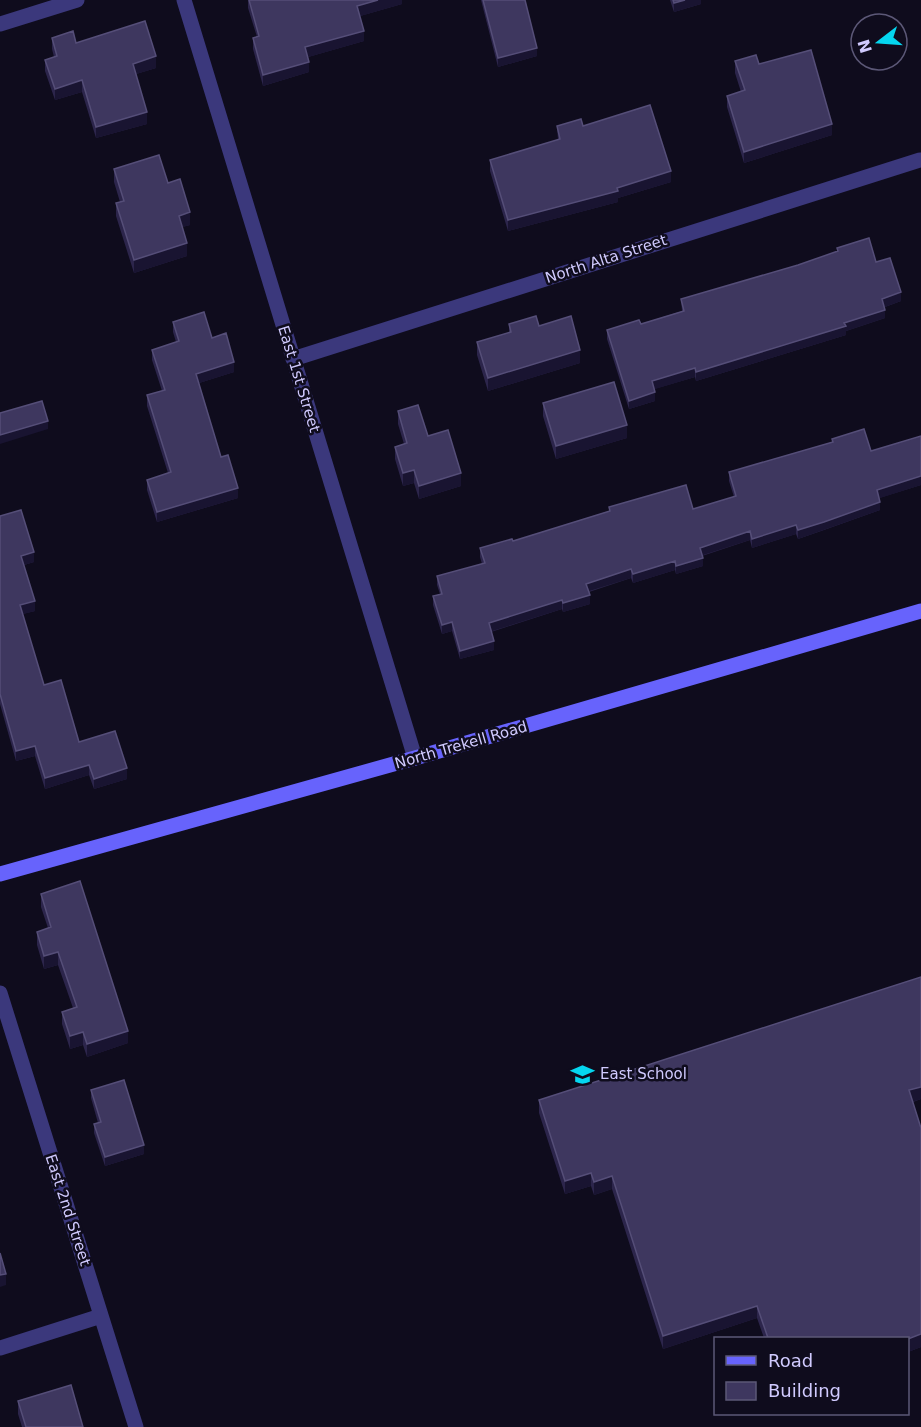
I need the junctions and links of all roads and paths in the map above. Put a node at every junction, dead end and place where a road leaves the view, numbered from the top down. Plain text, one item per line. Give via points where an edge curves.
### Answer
1 (76, 0) edge
2 (184, 0) edge
3 (0, 24) edge
4 (920, 160) edge
5 (293, 359) junction
6 (921, 611) edge
7 (415, 758) junction
8 (0, 874) edge
9 (0, 993) edge
10 (101, 1316) junction
11 (0, 1348) edge
12 (136, 1427) edge

1 - 3 street
2 - 5 street, East 1st Street
4 - 5 street, North Alta Street
5 - 7 street, East 1st Street
6 - 7 main road, North Trekell Road
7 - 8 main road, North Trekell Road
9 - 10 street, East 2nd Street
10 - 11 street
10 - 12 street, East 2nd Street

